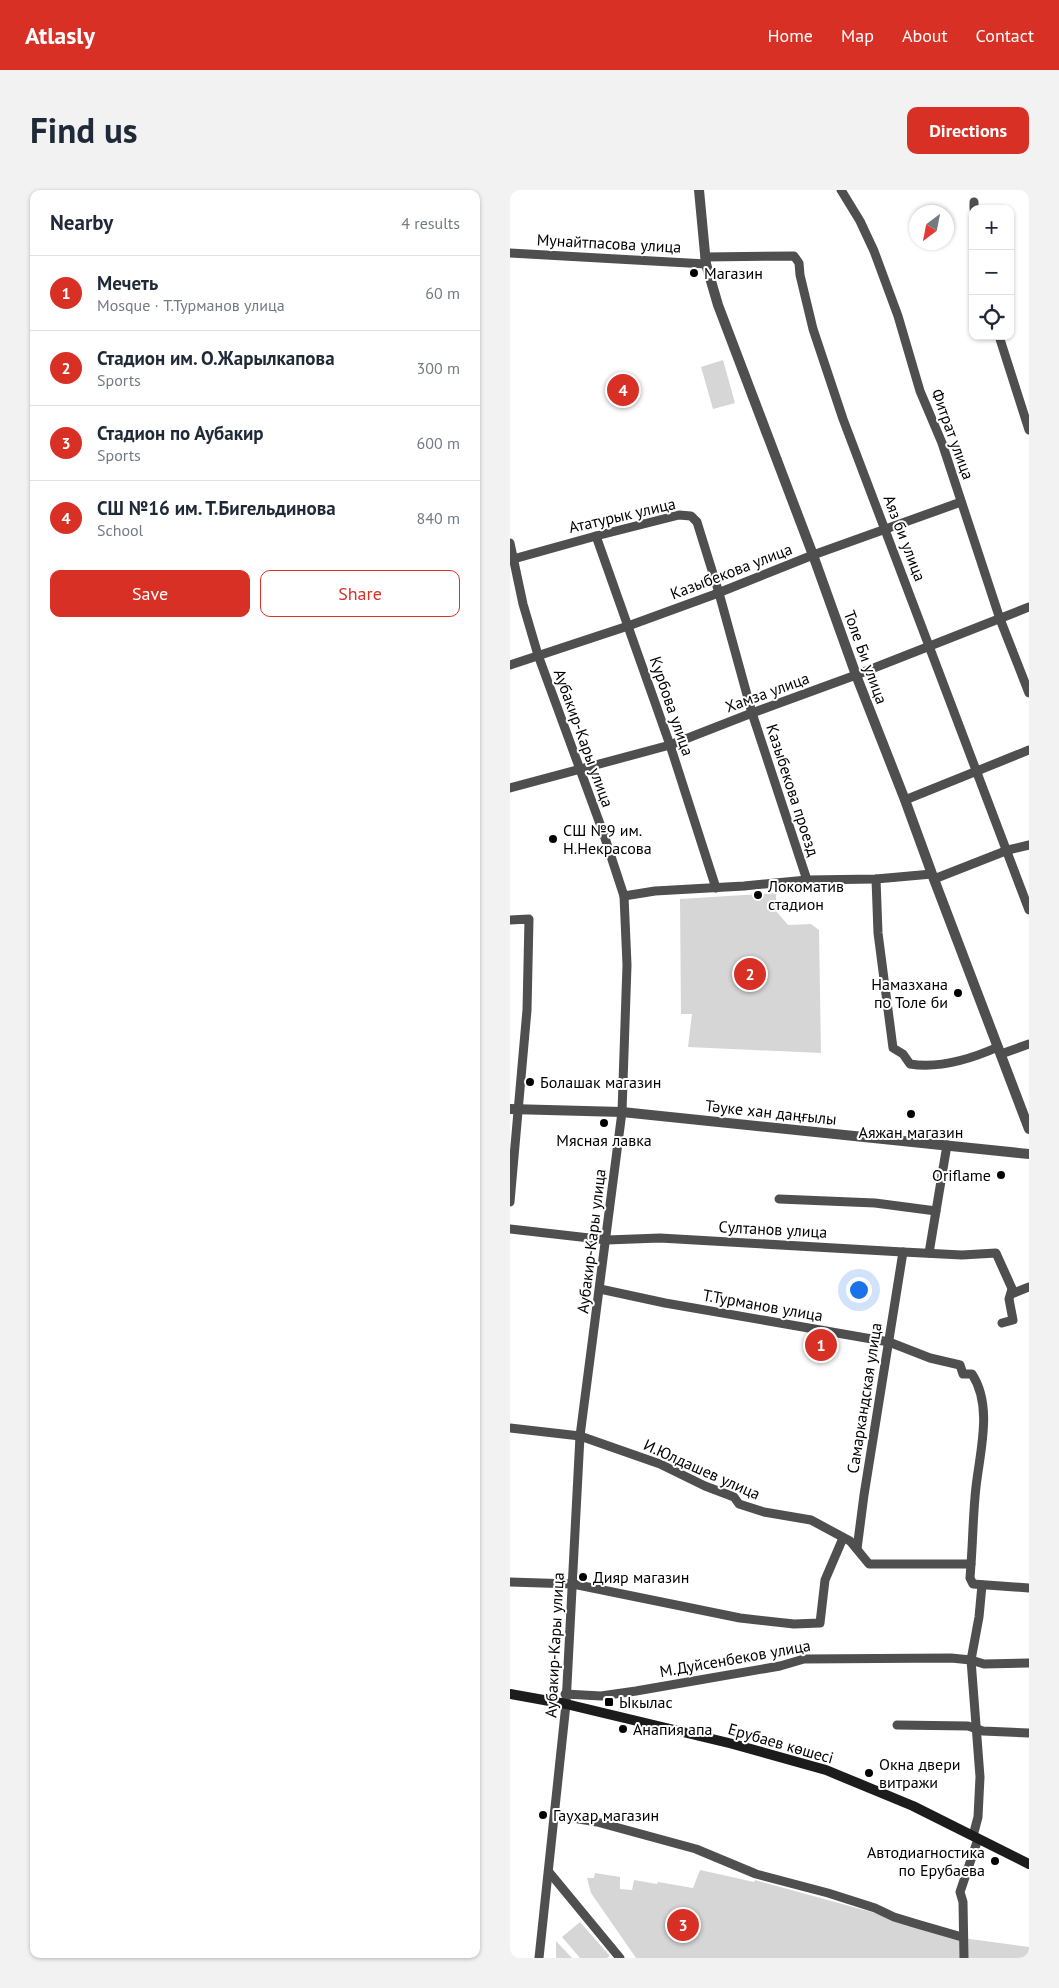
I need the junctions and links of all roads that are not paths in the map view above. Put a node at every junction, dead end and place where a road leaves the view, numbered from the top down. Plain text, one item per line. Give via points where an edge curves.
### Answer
1 (699, 190) edge
2 (841, 190) edge
3 (510, 253) edge
4 (706, 261) junction
5 (1000, 340) edge
6 (1027, 418) edge
7 (1029, 430) edge
8 (961, 502) junction
9 (886, 528) junction
10 (596, 536) junction
11 (510, 543) edge
12 (814, 555) junction
13 (512, 559) edge
14 (719, 593) junction
15 (1029, 607) edge
16 (1000, 619) junction
17 (628, 626) junction
18 (929, 647) junction
19 (538, 655) junction
20 (510, 664) edge
21 (856, 675) junction
22 (1029, 693) edge
23 (752, 713) junction
24 (670, 745) junction
25 (1029, 750) edge
26 (579, 770) junction
27 (976, 771) junction
28 (510, 788) edge
29 (905, 800) junction
30 (1029, 844) edge
31 (1008, 850) junction
32 (933, 877) junction
33 (876, 879) junction
34 (807, 880) junction
35 (716, 888) junction
36 (624, 896) junction
37 (1029, 910) edge
38 (510, 920) edge
39 (1029, 1044) edge
40 (999, 1051) junction
41 (514, 1109) edge
42 (622, 1112) junction
43 (1029, 1129) edge
44 (947, 1145) junction
45 (1029, 1154) edge
46 (779, 1199) dead end
47 (510, 1202) edge
48 (936, 1210) junction
49 (510, 1229) edge
50 (607, 1240) junction
51 (902, 1252) junction
52 (929, 1253) junction
53 (1029, 1287) edge
54 (600, 1289) junction
55 (1012, 1289) junction
56 (1002, 1322) dead end
57 (889, 1342) junction
58 (510, 1428) edge
59 (580, 1436) junction
60 (843, 1538) junction
61 (857, 1549) junction
62 (971, 1564) junction
63 (510, 1582) edge
64 (573, 1584) junction
65 (982, 1585) junction
66 (1029, 1588) edge
67 (971, 1660) junction
68 (1029, 1663) edge
69 (510, 1694) edge
70 (566, 1699) junction
71 (897, 1725) dead end
72 (976, 1729) junction
73 (1029, 1733) edge
74 (555, 1815) junction
75 (976, 1838) junction
76 (1029, 1864) edge
77 (549, 1872) junction
78 (962, 1938) junction
79 (538, 1958) edge
80 (620, 1958) edge
81 (964, 1958) edge

1 - 4 street, Толе Би улица
2 - 8 street, Фитрат улица via 874,251
3 - 4 street, Мунайтпасова улица
4 - 9 street, Аяз би улица via 794,256 799,263 813,330 843,419
4 - 12 street, Толе Би улица via 718,305
5 - 6 street
6 - 7 street
8 - 9 street, Казыбекова улица
8 - 16 street, Фитрат улица
9 - 12 street, Казыбекова улица
9 - 18 street, Аяз би улица
10 - 13 street, Ататурык улица
10 - 14 street, Ататурык улица via 679,515 691,516 697,522
10 - 17 street, Курбова улица
11 - 13 street, Аубакир-Кары улица
12 - 14 street, Казыбекова улица
12 - 21 street, Толе Би улица
13 - 19 street, Аубакир-Кары улица
14 - 17 street, Казыбекова улица
14 - 23 street, Казыбекова проезд
15 - 16 street, Хамза улица
16 - 18 street, Хамза улица
16 - 22 street, Фитрат улица
17 - 19 street, Казыбекова улица
17 - 24 street, Курбова улица
18 - 21 street, Хамза улица
18 - 27 street, Аяз би улица
19 - 20 street, Казыбекова улица
19 - 26 street, Аубакир-Кары улица
21 - 23 street, Хамза улица
21 - 29 street, Толе Би улица
23 - 24 street, Хамза улица
23 - 34 street, Казыбекова проезд
24 - 26 street, Хамза улица
24 - 35 street, Курбова улица
25 - 27 street
26 - 28 street, Хамза улица
26 - 36 street, Аубакир-Кары улица
27 - 29 street
27 - 31 street, Аяз би улица
29 - 32 street, Толе Би улица
30 - 31 street
31 - 32 street
31 - 37 street, Аяз би улица
32 - 33 street
32 - 40 street, Толе Би улица
33 - 34 street
33 - 40 street via 878,933 893,1048 910,1064 923,1066 957,1062
34 - 35 street
35 - 36 street
36 - 42 street, Аубакир-Кары улица via 627,965
38 - 41 street via 530,919 527,1010
39 - 40 street
40 - 43 street, Толе Би улица
41 - 42 street, Тәуке хан даңғылы
41 - 47 street
42 - 44 street, Тәуке хан даңғылы
42 - 50 street, Аубакир-Кары улица
44 - 45 street, Тәуке хан даңғылы
44 - 48 street
46 - 48 street via 875,1203
48 - 52 street
49 - 50 street, Султанов улица
50 - 51 street, Султанов улица via 660,1238
50 - 54 street, Аубакир-Кары улица
51 - 52 street, Султанов улица
51 - 57 street, Самаркандская улица
52 - 55 street, Султанов улица via 996,1253
53 - 55 street via 1014,1293
54 - 57 street, Т.Турманов улица
54 - 59 street, Аубакир-Кары улица
55 - 56 street, Султанов улица via 1009,1299 1013,1320
57 - 61 street, Самаркандская улица
57 - 62 street, Т.Турманов улица via 930,1358 960,1365 963,1374 972,1374 979,1384 984,1408
58 - 59 street, И.Юлдашев улица
59 - 60 street, И.Юлдашев улица via 660,1464 734,1497 739,1504 811,1520
59 - 64 street, Аубакир-Кары улица
60 - 61 street, И.Юлдашев улица
60 - 64 street via 825,1580 820,1624 740,1618
61 - 62 street, И.Юлдашев улица via 869,1564
62 - 65 street via 973,1584
63 - 64 street
64 - 70 street, Аубакир-Кары улица
65 - 66 street
65 - 67 street
67 - 68 street, М.Дуйсенбеков улица via 984,1664
67 - 70 street, М.Дуйсенбеков улица via 911,1657 804,1659 636,1691
67 - 72 street
69 - 70 main road, Ерубаев көшесі
70 - 74 street, Аубакир-Кары улица
70 - 75 main road, Ерубаев көшесі via 826,1770 913,1806
71 - 72 street via 968,1726
72 - 73 street
72 - 75 street via 980,1777
74 - 77 street, Аубакир-Кары улица
74 - 78 street via 696,1849 756,1874 837,1896
75 - 76 main road, Ерубаев көшесі
75 - 78 street via 960,1892 963,1902
77 - 79 street, Аубакир-Кары улица
77 - 80 street
78 - 81 street

